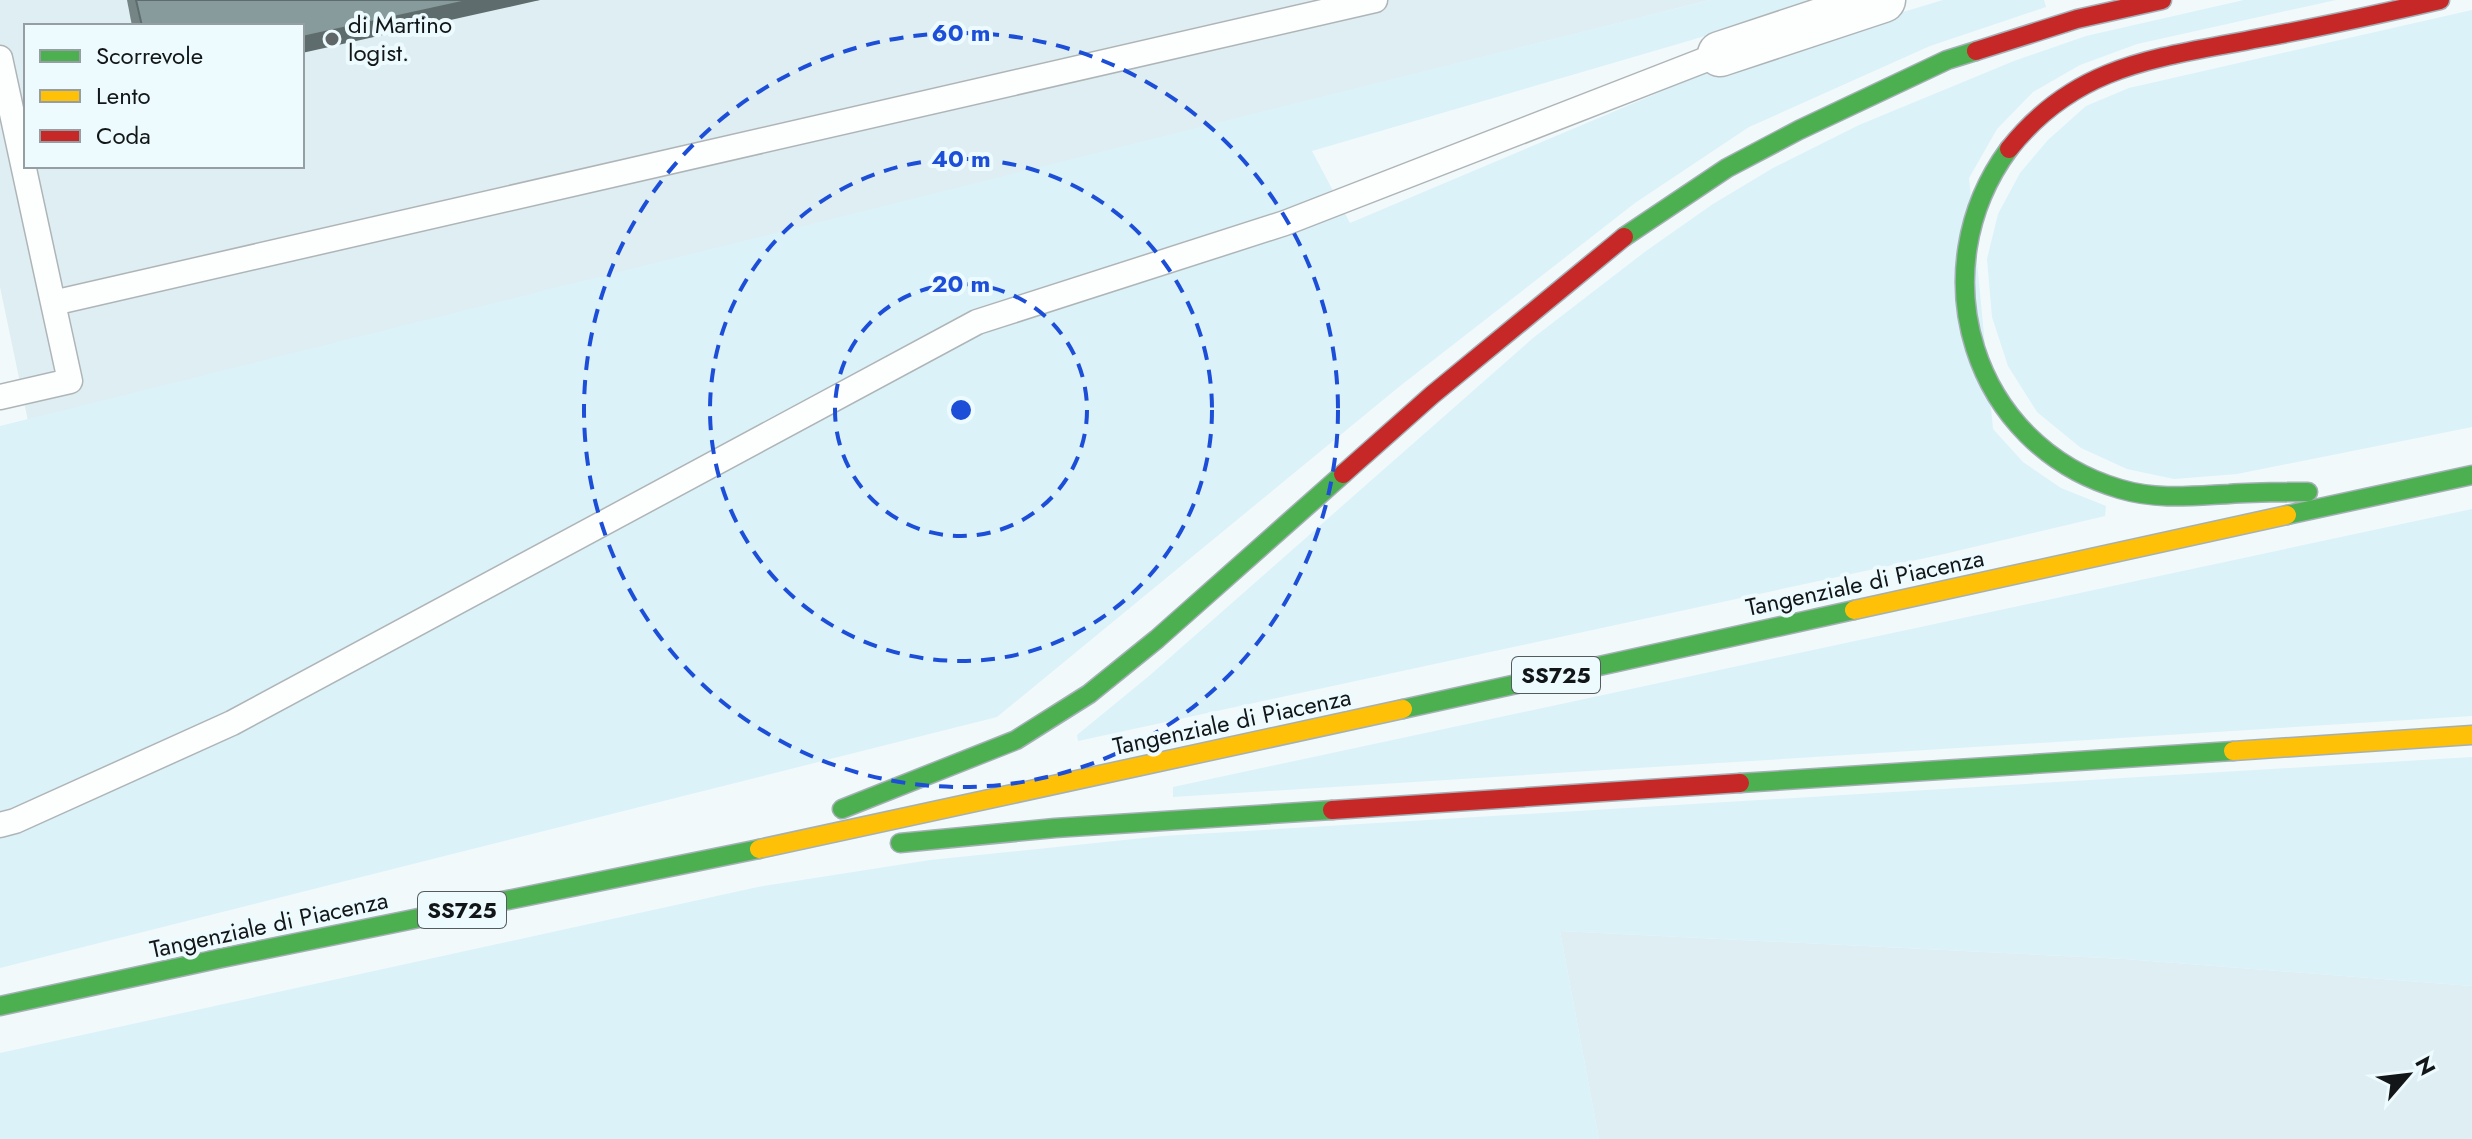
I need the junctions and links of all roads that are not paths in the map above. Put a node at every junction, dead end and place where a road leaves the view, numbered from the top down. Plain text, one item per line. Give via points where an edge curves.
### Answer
1 (1375, 0) edge
2 (1883, 0) edge
3 (2162, 0) edge
4 (2440, 0) edge
5 (1720, 54) joint
6 (0, 58) edge
7 (53, 303) junction
8 (0, 397) edge
9 (2472, 475) edge
10 (2410, 489) junction
11 (2472, 735) edge
12 (0, 825) edge
13 (886, 844) dead end
14 (856, 847) dead end
15 (702, 862) junction
16 (0, 1006) edge

1 - 7 lane
2 - 5 street
3 - 15 highway via 2077,19 1947,60 1727,168 1594,260 1089,694 1016,740
4 - 10 highway via 2139,62 2089,82 2053,104 2017,137 1975,213 1965,255 1965,300 1975,348 1996,396 2021,431 2089,478 2130,492 2173,498
5 - 12 lane via 1285,223 977,322 232,723
6 - 7 lane
7 - 8 lane via 70,381
9 - 10 highway, Tangenziale di Piacenza / SS725
10 - 15 highway, Tangenziale di Piacenza / SS725
11 - 13 highway via 1055,828
14 - 15 highway
15 - 16 highway, Tangenziale di Piacenza / SS725

